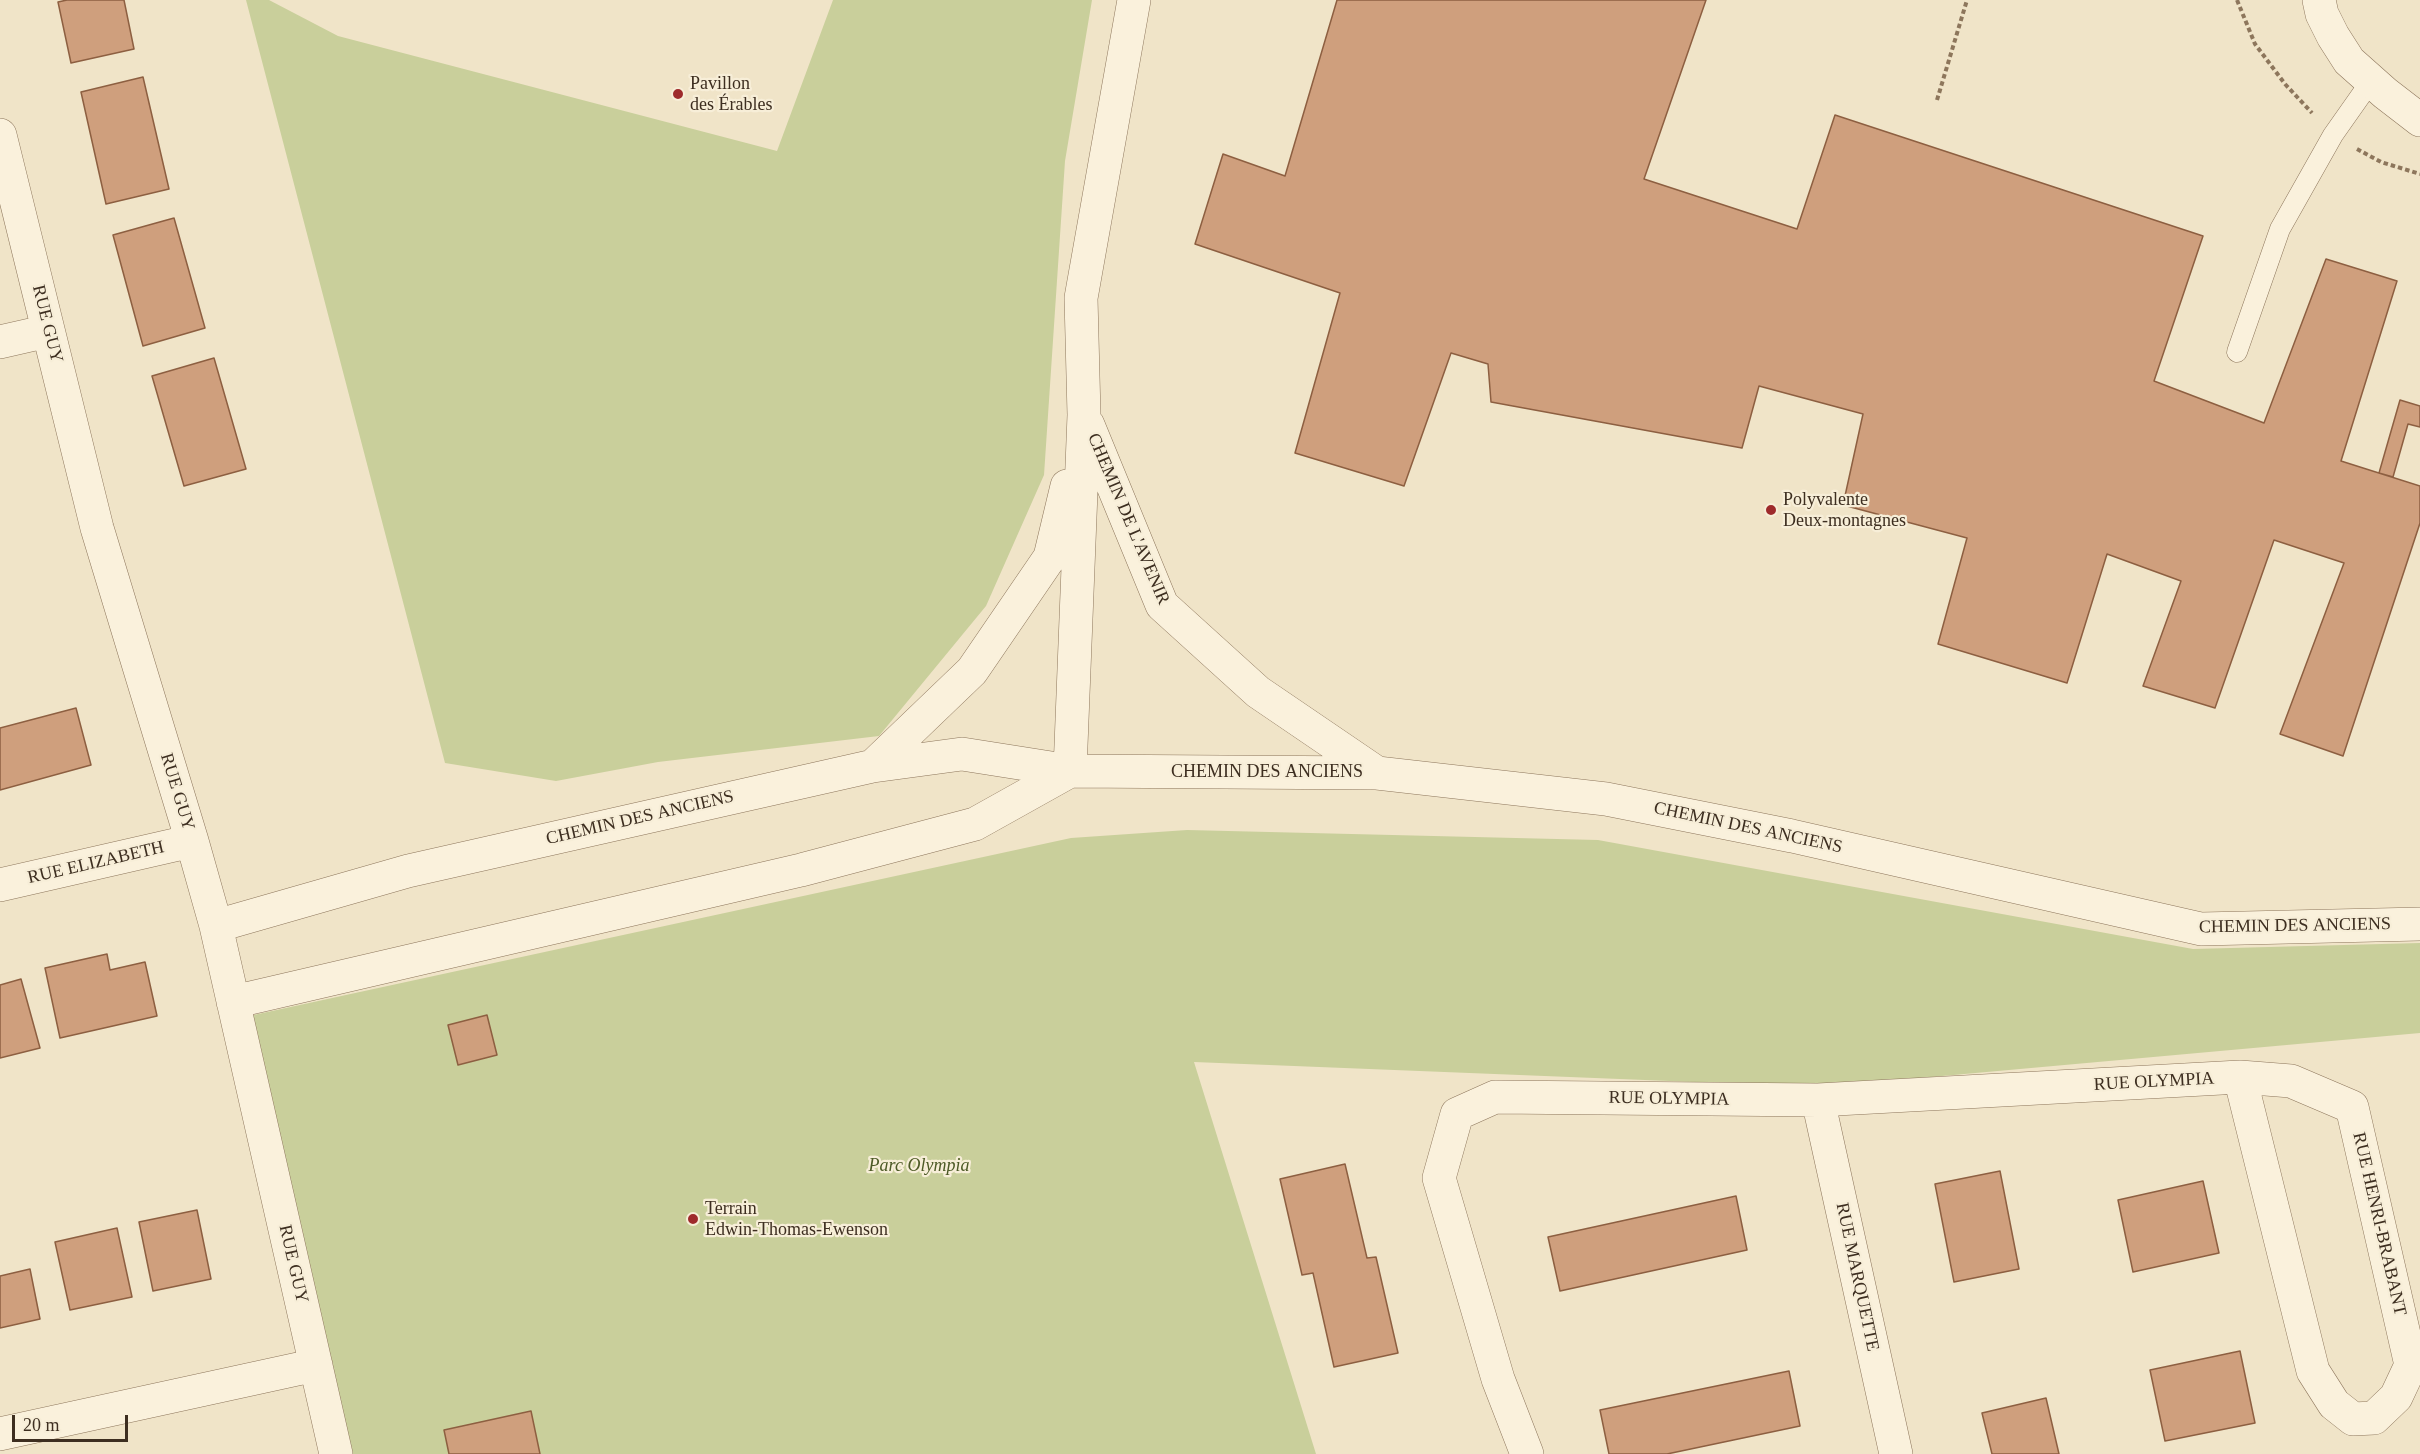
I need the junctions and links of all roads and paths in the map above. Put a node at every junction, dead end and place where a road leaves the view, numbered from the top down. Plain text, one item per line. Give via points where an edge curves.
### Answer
1 (1134, 0) edge
2 (1967, 0) edge
3 (2237, 0) edge
4 (2319, 0) edge
5 (2371, 81) junction
6 (1937, 100) dead end
7 (2420, 120) edge
8 (0, 135) edge
9 (2332, 135) junction
10 (2420, 174) edge
11 (48, 331) junction
12 (0, 342) edge
13 (2237, 352) dead end
14 (1084, 415) junction
15 (873, 766) junction
16 (1070, 771) junction
17 (1377, 773) junction
18 (192, 841) junction
19 (0, 885) edge
20 (2420, 924) edge
21 (216, 926) junction
22 (233, 1002) junction
23 (2240, 1077) junction
24 (1818, 1100) junction
25 (316, 1365) junction
26 (0, 1434) edge
27 (336, 1454) edge
28 (1527, 1454) edge
29 (1896, 1454) edge

1 - 14 street, CHEMIN DE L'AVENIR via 1081,298
2 - 6 path
3 - 9 path via 2255,44
4 - 5 street via 2322,14 2349,61
5 - 7 street
5 - 9 lane
8 - 11 street, RUE GUY
9 - 10 path via 2381,162
9 - 13 lane via 2280,230
11 - 12 street
11 - 18 street, RUE GUY via 97,528
14 - 15 street, CHEMIN DE L'AVENIR via 1050,557 972,671
14 - 16 street, CHEMIN DE L'AVENIR
14 - 17 street, CHEMIN DE L'AVENIR via 1162,605 1258,692
15 - 16 street, CHEMIN DES ANCIENS via 962,754
15 - 21 street, CHEMIN DES ANCIENS via 408,871
16 - 17 street, CHEMIN DES ANCIENS
16 - 22 street, CHEMIN DES ANCIENS via 975,824 801,870
17 - 20 street, CHEMIN DES ANCIENS via 1606,799 1792,836 2201,929
18 - 19 street, RUE ELIZABETH
18 - 21 street, RUE GUY
21 - 22 street, RUE GUY
22 - 25 street, RUE GUY
23 - 23 street, RUE HENRI-BRABANT via 2313,1371 2334,1404 2353,1419 2374,1418 2396,1397 2411,1365 2352,1107 2291,1081
23 - 24 street, RUE OLYMPIA
24 - 28 street, RUE OLYMPIA via 1495,1097 1457,1114 1439,1178 1498,1379
24 - 29 street, RUE MARQUETTE
25 - 26 street
25 - 27 street, RUE GUY

